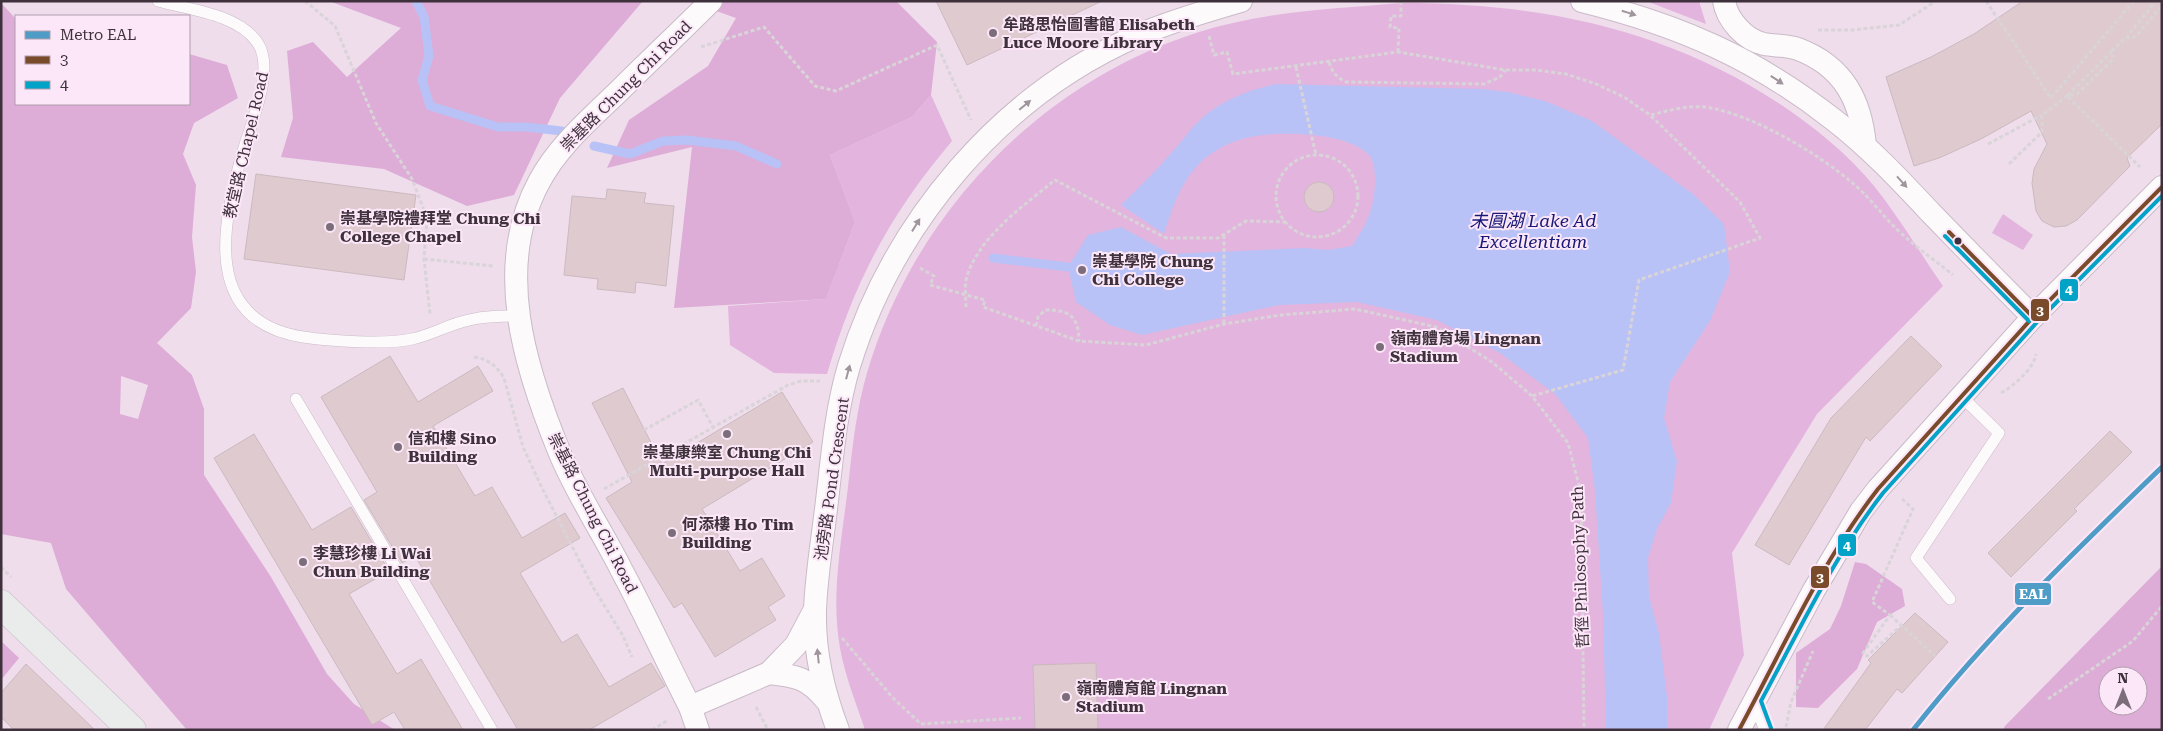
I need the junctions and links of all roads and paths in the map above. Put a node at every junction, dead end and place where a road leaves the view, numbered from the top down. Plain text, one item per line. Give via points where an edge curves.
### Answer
1 (158, 1) edge
2 (305, 1) edge
3 (711, 1) edge
4 (1241, 1) edge
5 (1402, 1) edge
6 (1582, 1) edge
7 (1724, 1) edge
8 (1936, 1) edge
9 (1986, 1) edge
10 (2134, 1) edge
11 (2156, 1) edge
12 (2162, 6) edge
13 (1813, 30) dead end
14 (1208, 32) dead end
15 (2125, 38) junction
16 (2112, 51) junction
17 (658, 52) junction
18 (1398, 52) junction
19 (1329, 62) junction
20 (1296, 67) junction
21 (1505, 70) junction
22 (2067, 96) junction
23 (1650, 115) junction
24 (2042, 115) junction
25 (975, 128) dead end
26 (1988, 144) dead end
27 (1865, 146) junction
28 (1316, 155) junction
29 (2009, 164) dead end
30 (2140, 167) dead end
31 (2162, 187) edge
32 (1286, 222) junction
33 (1224, 234) junction
34 (424, 259) junction
35 (915, 265) dead end
36 (493, 266) dead end
37 (1958, 279) dead end
38 (966, 296) junction
39 (966, 307) dead end
40 (518, 316) junction
41 (2033, 318) junction
42 (1224, 324) junction
43 (1036, 326) junction
44 (432, 334) junction
45 (1079, 342) junction
46 (828, 382) dead end
47 (1532, 396) junction
48 (1961, 396) junction
49 (296, 399) dead end
50 (713, 427) junction
51 (644, 430) dead end
52 (1907, 492) dead end
53 (596, 494) dead end
54 (1901, 499) junction
55 (1896, 506) dead end
56 (1, 567) edge
57 (14, 579) dead end
58 (1950, 599) dead end
59 (1, 604) edge
60 (2162, 606) edge
61 (815, 610) junction
62 (1890, 615) junction
63 (1902, 625) junction
64 (837, 632) dead end
65 (1816, 644) dead end
66 (1936, 656) dead end
67 (769, 673) junction
68 (2048, 698) dead end
69 (752, 700) dead end
70 (826, 700) junction
71 (1754, 701) junction
72 (690, 707) junction
73 (1021, 718) dead end
74 (132, 730) edge
75 (492, 730) edge
76 (698, 730) edge
77 (768, 730) edge
78 (838, 730) edge
79 (1584, 730) edge
80 (1739, 730) edge
81 (1765, 730) edge
82 (1786, 730) edge

1 - 44 lane, 教堂路 Chapel Road via 234,22 252,35 262,54 261,89 234,184 226,243 230,285 247,312 273,329 304,337 391,342
2 - 34 path via 335,26 376,124 412,179 428,218
3 - 17 street, 崇基路 Chung Chi Road
61 -> 4 street, 池旁路 Pond Crescent via 836,422 849,367 892,263 922,215 957,170 996,130 1040,93 1087,62 1137,36 1190,15
5 - 18 path via 1401,16 1391,16 1390,27 1399,28
6 -> 27 street via 1662,24 1735,56 1803,97
7 - 27 street via 1732,21 1746,36 1765,44 1798,49 1836,73 1851,92 1861,113
8 - 13 path via 1899,25
9 - 10 path via 2051,98
11 - 15 path
12 - 15 path via 2135,37
14 - 20 path via 1214,55 1227,52 1233,74
15 - 16 path
16 - 22 path
16 - 22 path via 2113,59 2077,94
17 - 25 path via 667,59 764,27 815,86 836,91 937,45
17 - 40 street, 崇基路 Chung Chi Road via 586,122 539,183 519,245
18 - 19 path
18 - 21 path
19 - 20 path
19 - 21 path via 1332,71 1346,82 1484,84 1500,77
20 - 28 path
21 - 23 path via 1536,70 1574,77 1624,97
22 - 24 path
22 - 30 path
23 - 37 path via 1680,108 1710,108 1739,116 1800,146 1855,185 1902,234
23 - 47 path via 1740,202 1760,238 1639,280 1623,370
24 - 26 path
24 - 29 path via 2042,132
27 -> 41 street
28 - 32 path via 1291,164 1279,182 1277,202
28 - 32 path via 1338,161 1349,170 1356,182 1356,210 1338,231 1324,236 1310,236
31 - 41 street
32 - 33 path via 1246,221
33 - 38 path via 1218,238 1166,238 1054,180 1007,218 977,255 966,278
33 - 42 path
34 - 36 path
34 - 44 path
35 - 38 path via 934,276 930,285
38 - 39 path
38 - 43 path, 哲徑 Philosophy Path via 985,300 983,307
40 - 44 lane, 教堂路 Chapel Road via 467,320
40 - 72 street, 崇基路 Chung Chi Road via 537,392 560,452
41 - 48 street
42 - 45 path, 哲徑 Philosophy Path via 1146,345
42 - 47 path, 哲徑 Philosophy Path via 1355,309 1436,327 1492,362
43 - 45 path, 哲徑 Philosophy Path
43 - 45 path via 1045,310 1060,309 1072,316 1079,327
46 - 50 path via 801,381 788,385
47 - 79 path, 哲徑 Philosophy Path via 1568,443 1581,492
48 - 58 lane via 2000,433 1916,558
48 - 71 street via 1896,467 1861,512
49 - 75 lane
50 - 51 path via 698,400
50 - 53 path
52 - 54 path
54 - 55 path
54 - 62 path via 1913,509 1872,602
56 - 57 path
59 - 74 main road
60 - 68 path via 2133,641
61 - 67 street via 796,644
70 -> 61 street, 池旁路 Pond Crescent
62 - 63 path
62 - 63 path via 1863,653 1867,656
63 - 66 path
64 - 73 path via 893,698 921,724
65 - 82 path via 1791,702
67 - 70 street via 804,679
67 - 72 street
69 - 77 path
70 - 78 street, 池旁路 Pond Crescent
71 - 80 street
71 - 81 lane
72 - 76 street, 崇基路 Chung Chi Road

